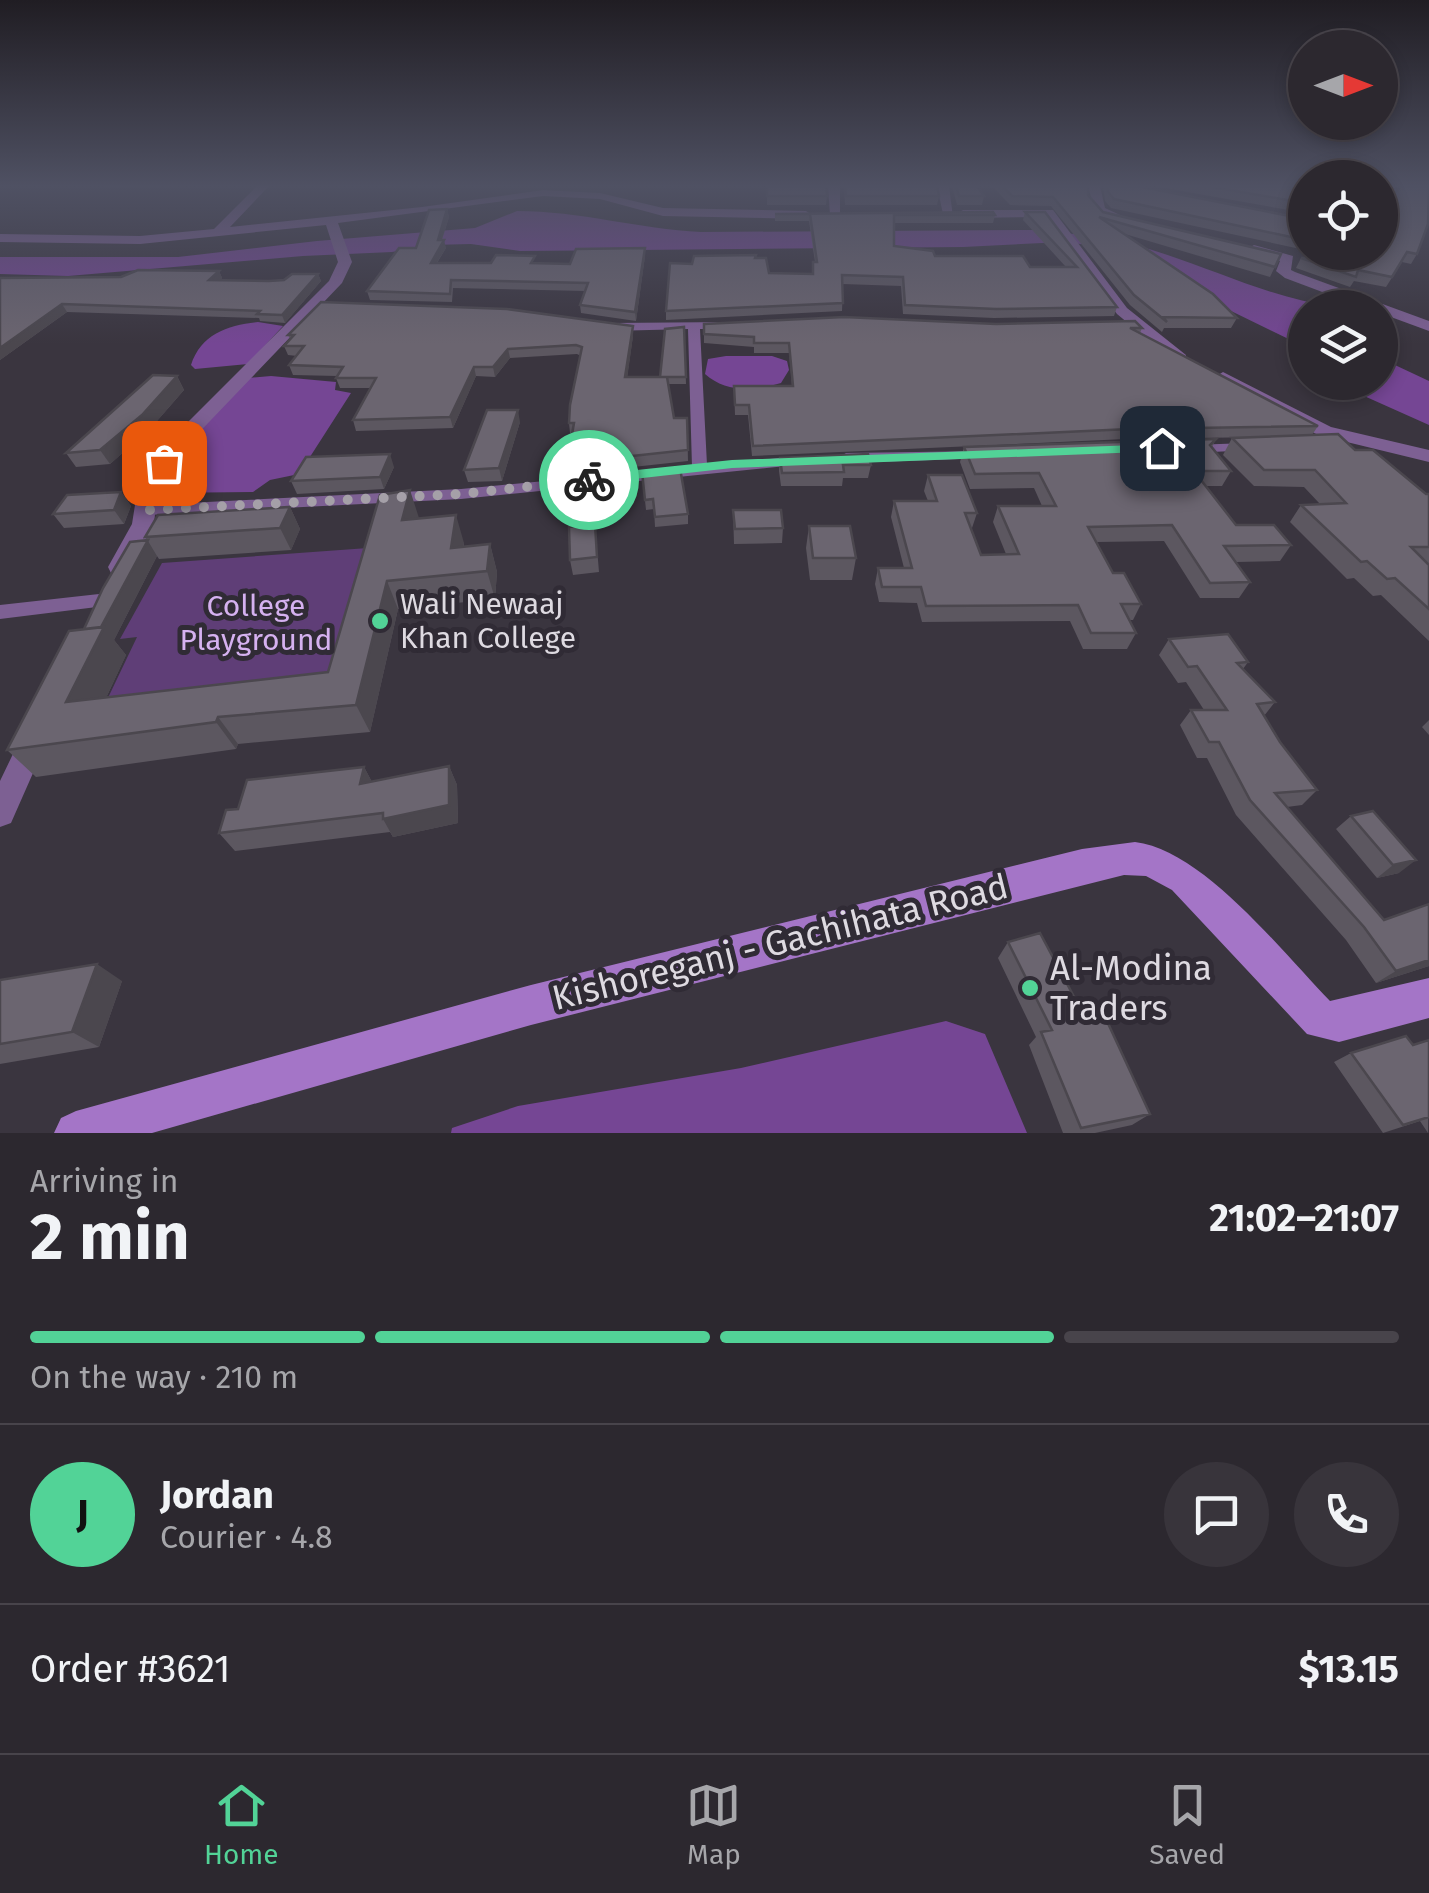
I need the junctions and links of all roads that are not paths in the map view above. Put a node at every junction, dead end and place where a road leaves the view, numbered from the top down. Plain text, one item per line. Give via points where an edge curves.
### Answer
1 (61, 239) edge
2 (151, 239) edge
3 (337, 239) edge
4 (1066, 239) edge
5 (1236, 246) edge
6 (1278, 254) junction
7 (1288, 256) edge
8 (594, 324) edge
9 (744, 324) edge
10 (1429, 326) edge
11 (694, 327) junction
12 (1343, 434) junction
13 (1308, 444) edge
14 (1274, 446) edge
15 (1180, 448) edge
16 (1000, 454) edge
17 (1429, 456) edge
18 (700, 468) junction
19 (148, 510) junction
20 (99, 601) junction
21 (0, 612) edge
22 (84, 632) edge
23 (46, 711) edge
24 (0, 813) edge
25 (1429, 998) edge
26 (76, 1133) edge

1 - 2 street
3 - 19 street via 345,262 326,305 181,440 148,486
4 - 12 street via 1127,324 1186,361
5 - 6 street
6 - 7 street
6 - 10 street via 1290,262 1285,272
8 - 11 street
9 - 11 street
11 - 18 street
12 - 13 street
12 - 17 street
14 - 15 street
16 - 18 street
18 - 19 street via 461,494
19 - 20 street
20 - 21 street
20 - 22 street
23 - 24 street
25 - 26 main road, Kishoreganj - Gachihata Road via 1339,1022 1321,1020 1184,878 1138,856 531,1005

